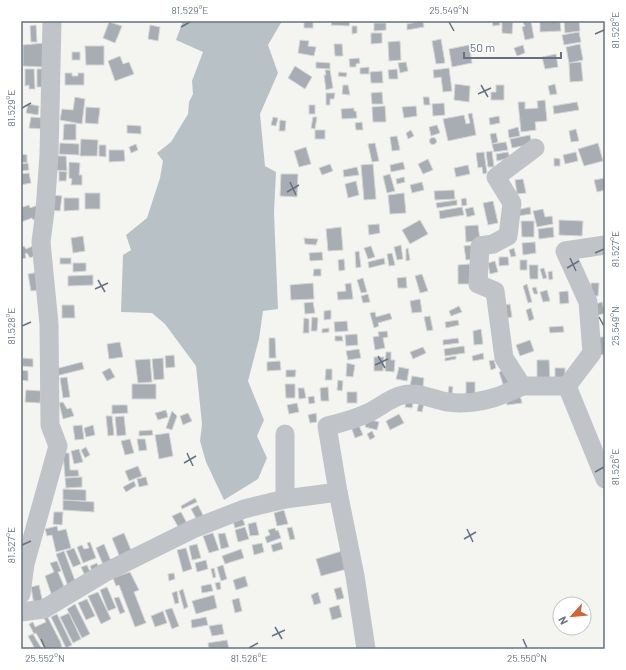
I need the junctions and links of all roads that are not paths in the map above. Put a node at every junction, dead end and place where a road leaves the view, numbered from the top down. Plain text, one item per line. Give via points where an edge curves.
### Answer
1 (52, 21) edge
2 (534, 148) dead end
3 (605, 245) edge
4 (522, 386) junction
5 (567, 386) junction
6 (285, 434) dead end
7 (605, 479) edge
8 (338, 492) junction
9 (285, 498) junction
10 (21, 594) edge
11 (21, 612) edge
12 (366, 649) edge

1 - 10 street via 49,155 40,242 49,324 50,425 58,446 25,564
2 - 4 street via 496,177 512,203 508,236 493,244 480,246 478,284 496,290 504,358
3 - 5 street via 565,251 588,302 592,353
4 - 5 street
4 - 8 street via 505,395 474,403 448,402 405,394 390,399 363,416 328,426
5 - 7 street
6 - 9 street
8 - 9 street
8 - 12 street
9 - 11 street via 244,509 193,529 104,573 44,609

